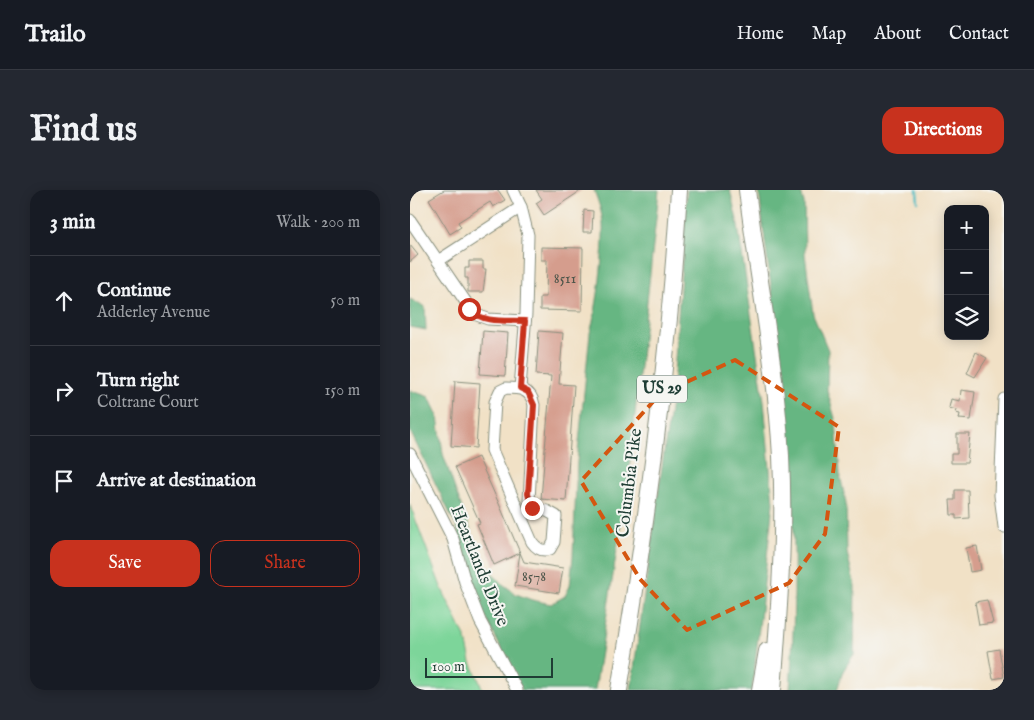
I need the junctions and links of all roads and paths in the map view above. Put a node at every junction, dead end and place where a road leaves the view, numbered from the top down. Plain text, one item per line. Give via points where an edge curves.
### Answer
1 (513, 190) edge
2 (679, 190) edge
3 (747, 190) edge
4 (521, 207) junction
5 (410, 220) edge
6 (438, 261) junction
7 (525, 321) junction
8 (520, 388) junction
9 (1004, 399) edge
10 (410, 454) edge
11 (532, 508) junction
12 (518, 513) junction
13 (783, 518) junction
14 (1004, 527) edge
15 (781, 573) junction
16 (516, 690) edge
17 (619, 690) edge
18 (760, 690) edge
19 (773, 690) edge
20 (782, 690) edge

1 - 4 street
2 - 17 highway, Columbia Pike / US 29 via 671,301 648,508
3 - 13 highway via 776,406
4 - 6 street
4 - 7 street via 528,234
5 - 6 street
6 - 7 street via 474,314 488,319
7 - 8 street
8 - 11 street via 528,392 534,405 528,494
8 - 12 street via 506,388 497,396 492,442 496,462
9 - 14 street via 1000,495
10 - 16 street, Heartlands Drive via 453,539 480,620
11 - 12 street
11 - 12 street via 556,516 554,542 550,548 540,550 536,547
13 - 15 highway
13 - 20 highway via 786,581
15 - 18 highway
15 - 19 highway

